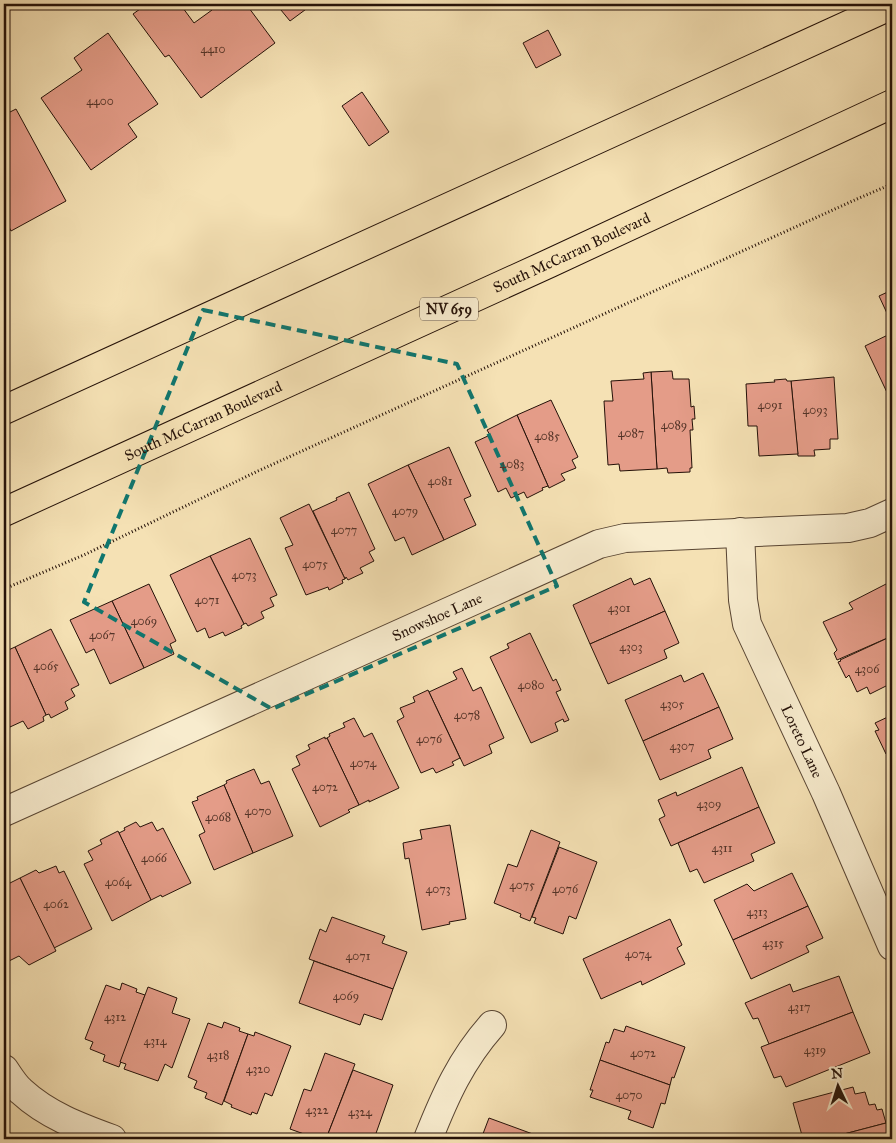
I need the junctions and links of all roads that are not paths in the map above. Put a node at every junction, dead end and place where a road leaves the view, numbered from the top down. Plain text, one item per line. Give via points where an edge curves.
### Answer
1 (892, 5) edge
2 (892, 104) edge
3 (4, 410) edge
4 (4, 512) edge
5 (892, 513) edge
6 (740, 532) junction
7 (4, 812) edge
8 (892, 946) edge
9 (492, 1025) dead end
10 (4, 1070) edge
11 (112, 1139) edge
12 (428, 1139) edge

1 - 3 main road
2 - 4 main road, South McCarran Boulevard / NV 659
5 - 6 lane, Snowshoe Lane via 848,528
6 - 7 lane, Snowshoe Lane via 625,538 599,544
6 - 8 lane, Loreto Lane via 747,624 826,793
9 - 12 lane via 476,1043 445,1094
10 - 11 lane via 19,1090 43,1109 75,1126

